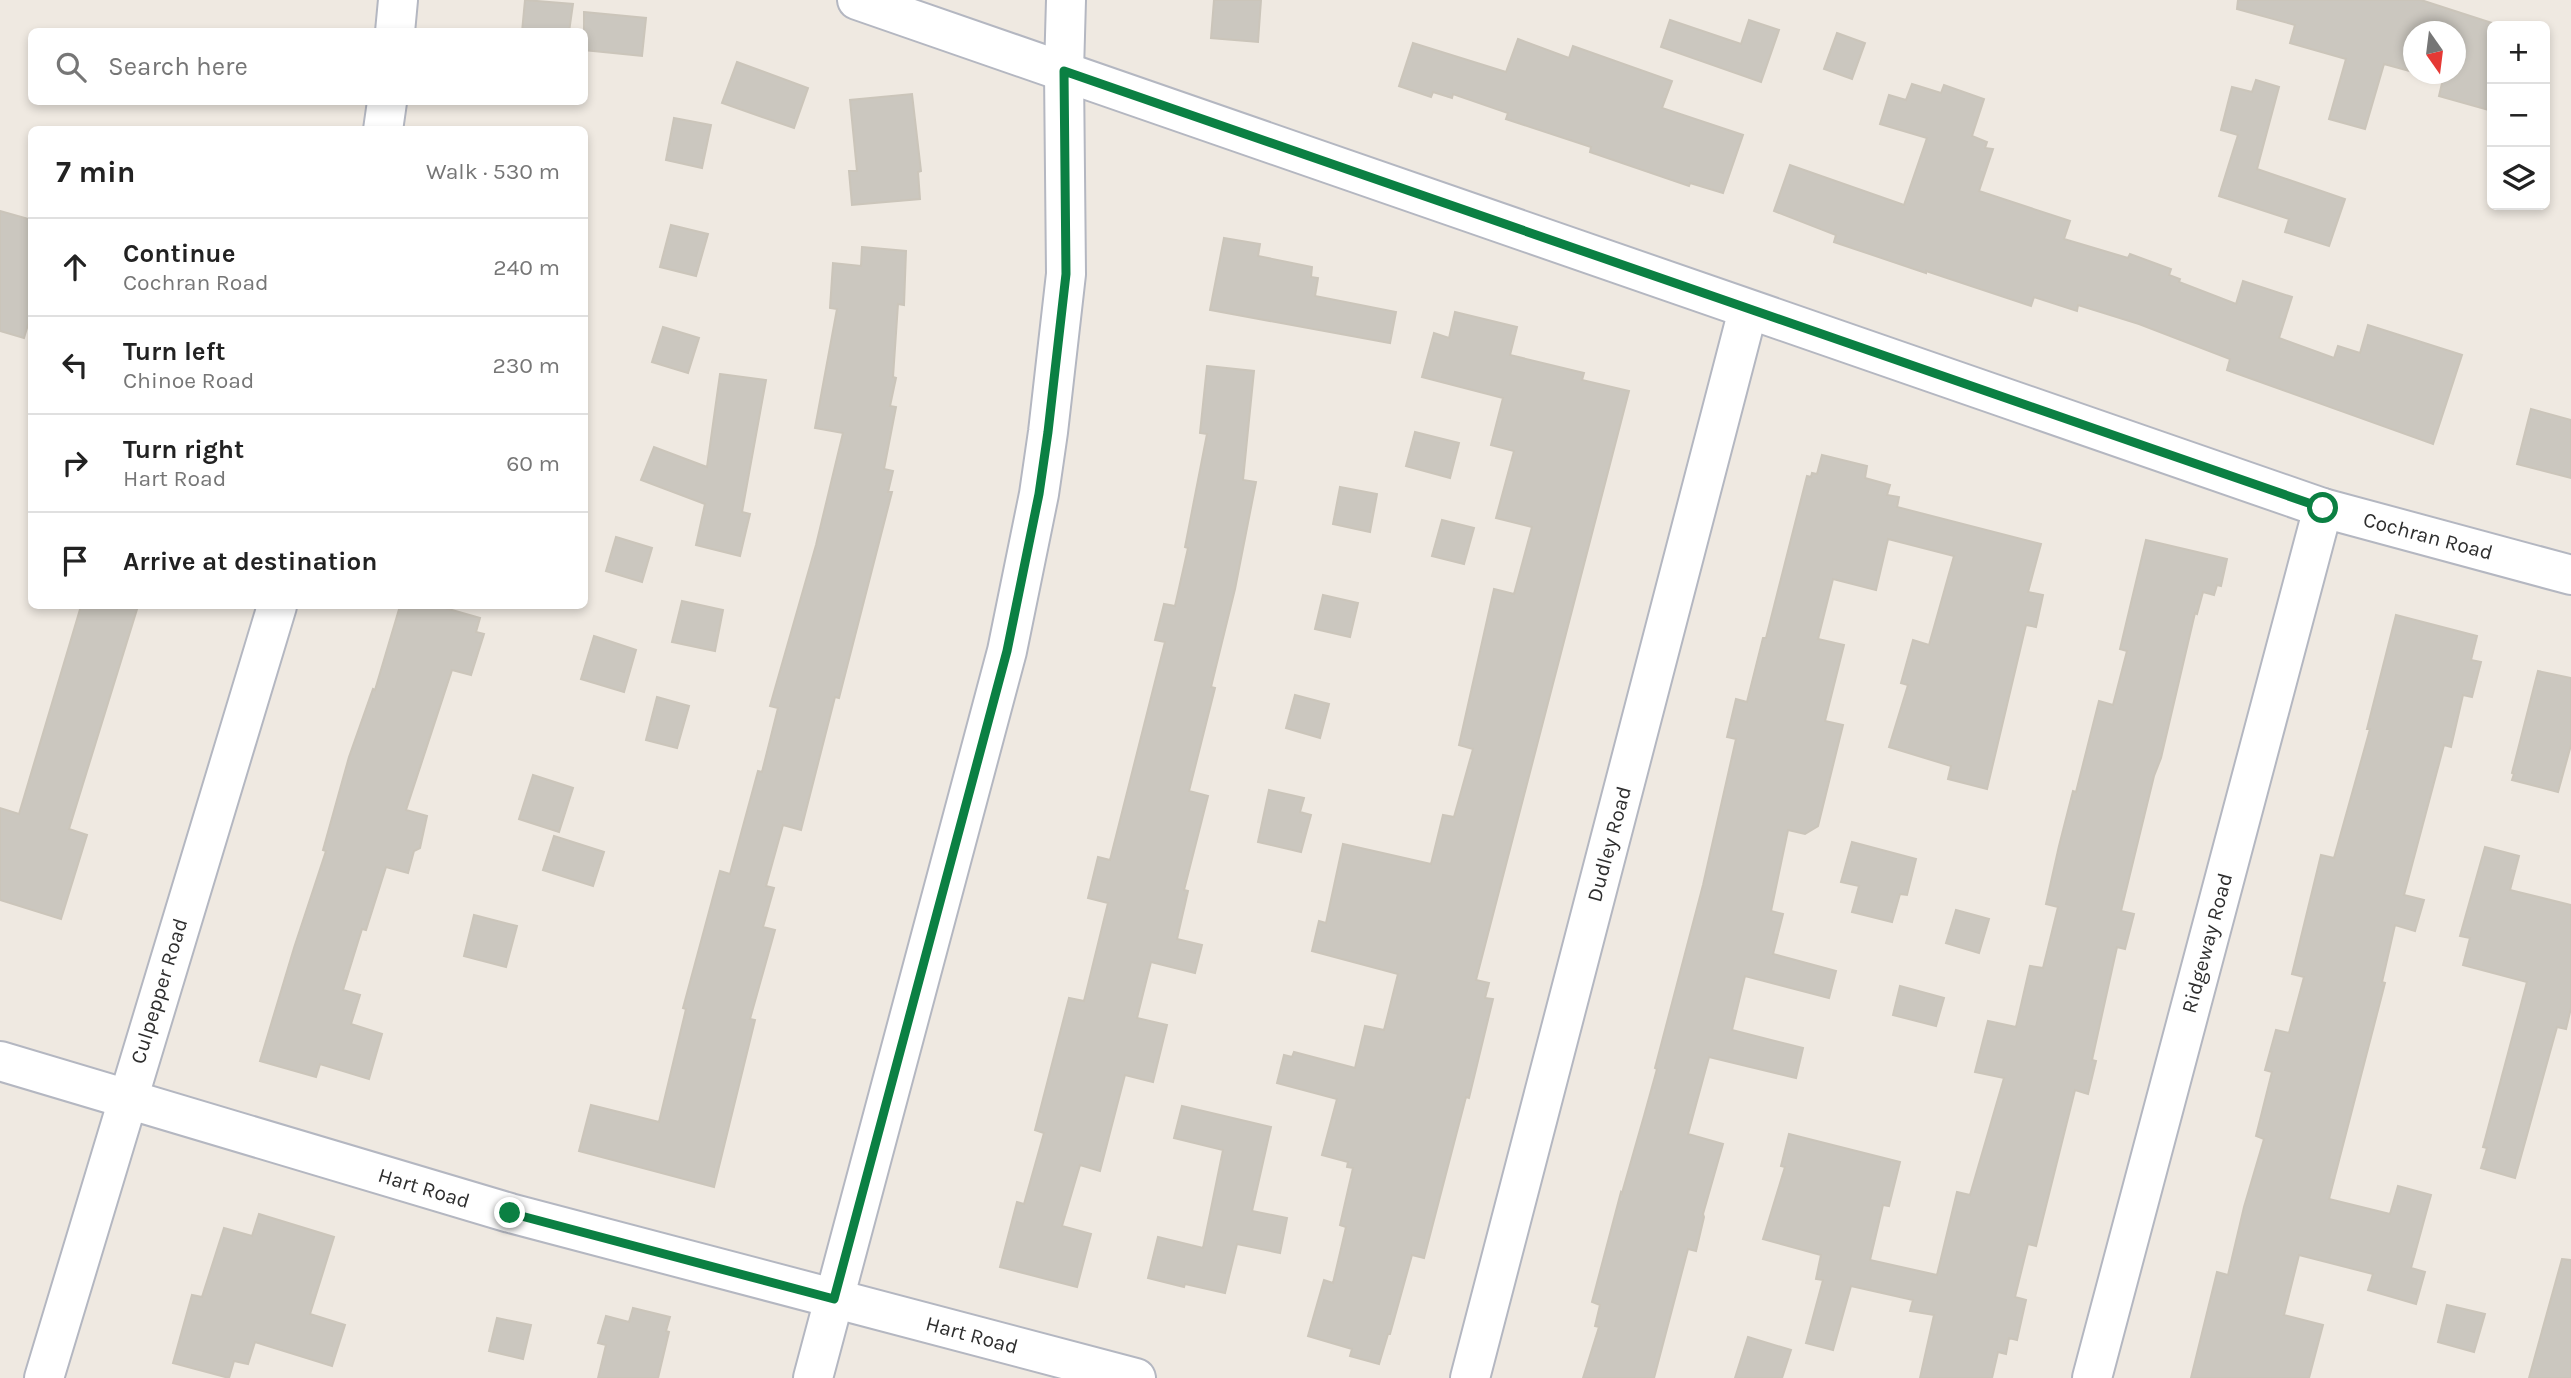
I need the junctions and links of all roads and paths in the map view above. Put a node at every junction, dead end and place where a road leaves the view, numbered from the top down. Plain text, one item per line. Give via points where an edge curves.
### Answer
1 (398, 0) edge
2 (857, 0) edge
3 (1066, 0) edge
4 (395, 28) edge
5 (1064, 71) junction
6 (387, 105) edge
7 (384, 126) edge
8 (1748, 310) junction
9 (2323, 508) junction
10 (2571, 575) edge
11 (276, 609) edge
12 (0, 1061) edge
13 (127, 1098) junction
14 (834, 1299) junction
15 (44, 1378) edge
16 (813, 1378) edge
17 (1136, 1378) edge
18 (1470, 1378) edge
19 (2092, 1378) edge

1 - 4 street
2 - 5 street, Cochran Road
3 - 5 street
5 - 8 street, Cochran Road
5 - 14 street via 1066,274 1039,494 1007,651
6 - 7 street
8 - 9 street, Cochran Road
8 - 18 street, Dudley Road
9 - 10 street, Cochran Road
9 - 19 street, Ridgeway Road
11 - 13 street, Culpepper Road
12 - 13 street, Hart Road
13 - 14 street, Hart Road via 510,1213
13 - 15 street, Culpepper Road
14 - 16 street
14 - 17 street, Hart Road

